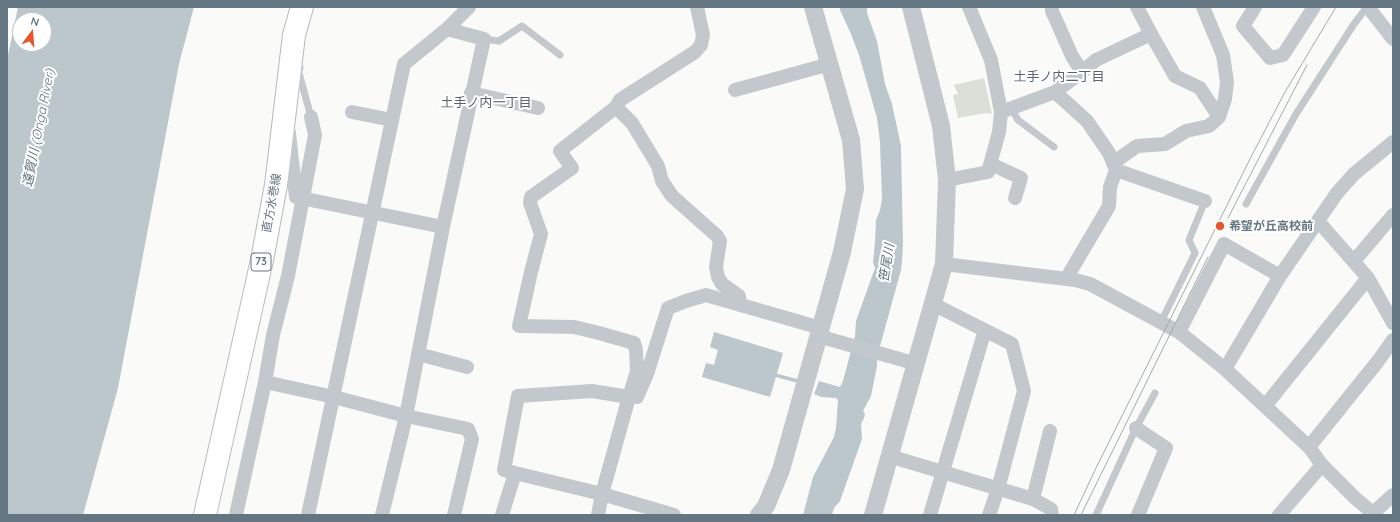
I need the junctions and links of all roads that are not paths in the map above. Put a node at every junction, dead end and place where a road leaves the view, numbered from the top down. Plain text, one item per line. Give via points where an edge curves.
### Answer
1 (302, 7) edge
2 (469, 7) edge
3 (698, 7) edge
4 (813, 7) edge
5 (911, 7) edge
6 (969, 7) edge
7 (1052, 7) edge
8 (1137, 7) edge
9 (1203, 7) edge
10 (1255, 7) edge
11 (1314, 7) edge
12 (1367, 7) edge
13 (447, 29) junction
14 (1151, 34) junction
15 (484, 39) junction
16 (1393, 39) edge
17 (560, 55) dead end
18 (302, 59) dead end
19 (830, 64) junction
20 (1082, 72) junction
21 (735, 90) dead end
22 (1055, 92) junction
23 (471, 93) junction
24 (286, 98) junction
25 (616, 107) junction
26 (538, 108) dead end
27 (1006, 110) junction
28 (352, 112) dead end
29 (311, 117) joint
30 (1219, 117) junction
31 (392, 120) junction
32 (1393, 142) edge
33 (1054, 147) dead end
34 (991, 164) junction
35 (1114, 167) junction
36 (947, 180) junction
37 (303, 198) junction
38 (1015, 198) dead end
39 (1205, 201) joint
40 (1246, 204) dead end
41 (373, 213) junction
42 (1393, 215) edge
43 (1318, 221) junction
44 (442, 227) junction
45 (1354, 261) junction
46 (944, 264) junction
47 (1280, 276) junction
48 (1368, 278) junction
49 (1066, 279) junction
50 (933, 304) junction
51 (740, 305) junction
52 (1161, 322) junction
53 (1393, 323) edge
54 (985, 330) junction
55 (1179, 332) junction
56 (824, 335) junction
57 (1393, 340) edge
58 (418, 354) junction
59 (912, 363) junction
60 (467, 367) dead end
61 (1225, 369) junction
62 (265, 382) junction
63 (1155, 393) dead end
64 (334, 397) junction
65 (629, 397) junction
66 (1265, 406) junction
67 (406, 416) junction
68 (1136, 428) junction
69 (1050, 431) dead end
70 (1309, 447) junction
71 (889, 456) junction
72 (1322, 464) junction
73 (943, 472) junction
74 (515, 474) junction
75 (998, 488) junction
76 (602, 494) junction
77 (1393, 495) edge
78 (1033, 499) junction
79 (1372, 514) edge
80 (205, 515) edge
81 (236, 515) edge
82 (308, 515) edge
83 (382, 515) edge
84 (454, 515) edge
85 (502, 515) edge
86 (598, 515) edge
87 (674, 515) edge
88 (759, 515) edge
89 (873, 515) edge
90 (930, 515) edge
91 (989, 515) edge
92 (1052, 515) edge
93 (1096, 515) edge
94 (1138, 515) edge
95 (1279, 515) edge

1 - 24 main road, 直方水巻線 / 73
2 - 13 street
3 - 25 street via 703,35 701,45 695,52 620,100
4 - 19 street
5 - 36 street via 941,126
6 - 27 street via 991,60
7 - 20 street via 1072,56
8 - 14 street
9 - 30 street via 1223,55 1227,82
10 - 11 street via 1243,26 1270,58 1283,55
12 - 16 street
12 - 40 lane via 1296,114
13 - 15 street
13 - 31 street via 404,64
14 - 20 street via 1096,60
14 - 30 street via 1175,76 1200,88
15 - 17 lane via 499,41 522,26
15 - 23 street
18 - 29 lane via 299,73
19 - 21 street
19 - 56 street via 851,140 855,189
20 - 22 street
22 - 27 street
22 - 35 street via 1087,121 1109,154
23 - 26 street
23 - 44 street
24 - 37 street via 296,197
24 - 80 main road, 直方水巻線 / 73 via 274,200
25 - 51 street via 632,123 658,166 662,181 672,196 717,236 720,241 716,267 718,277 722,284 739,296
25 - 65 street via 560,151 572,168 531,197 530,203 541,234 519,326 574,327 634,343 637,371
27 - 33 lane
27 - 34 street
28 - 31 street
29 - 37 street via 315,134
30 - 35 street via 1209,126 1186,131 1165,144 1137,146
31 - 41 street
32 - 43 street via 1354,174
34 - 36 street via 988,172
34 - 38 street via 1021,178
35 - 39 street
35 - 49 street via 1109,206
36 - 46 street
37 - 41 street
37 - 62 street
39 - 52 lane via 1189,240 1195,253
41 - 44 street
41 - 64 street
42 - 45 street
43 - 45 street
43 - 47 street
44 - 58 street
45 - 48 street
46 - 49 street
46 - 50 street
47 - 55 street via 1224,244
47 - 61 street
48 - 53 street
48 - 66 street
49 - 52 street via 1090,284
50 - 54 street
50 - 59 street
51 - 56 street
51 - 65 street via 706,295 668,308 637,397
52 - 55 street
54 - 73 street
54 - 75 street via 1012,344 1024,391
55 - 61 street
56 - 59 street
56 - 88 street via 781,470 766,506
57 - 70 street
58 - 60 street
58 - 67 street
59 - 71 street
61 - 66 street
62 - 64 street
62 - 81 street
63 - 68 lane
64 - 67 street
64 - 82 street
65 - 74 street via 592,391 518,396 504,470
65 - 76 street
66 - 70 street
67 - 83 street
67 - 84 street via 468,429 472,438
68 - 93 lane
68 - 94 street via 1166,448
69 - 78 street
70 - 72 street
71 - 73 street
71 - 89 street
72 - 79 street
72 - 95 street
73 - 75 street
73 - 90 street
74 - 76 street
74 - 85 street
75 - 78 street
75 - 91 street
76 - 86 street
76 - 87 street
77 - 79 street
78 - 92 street via 1051,509

